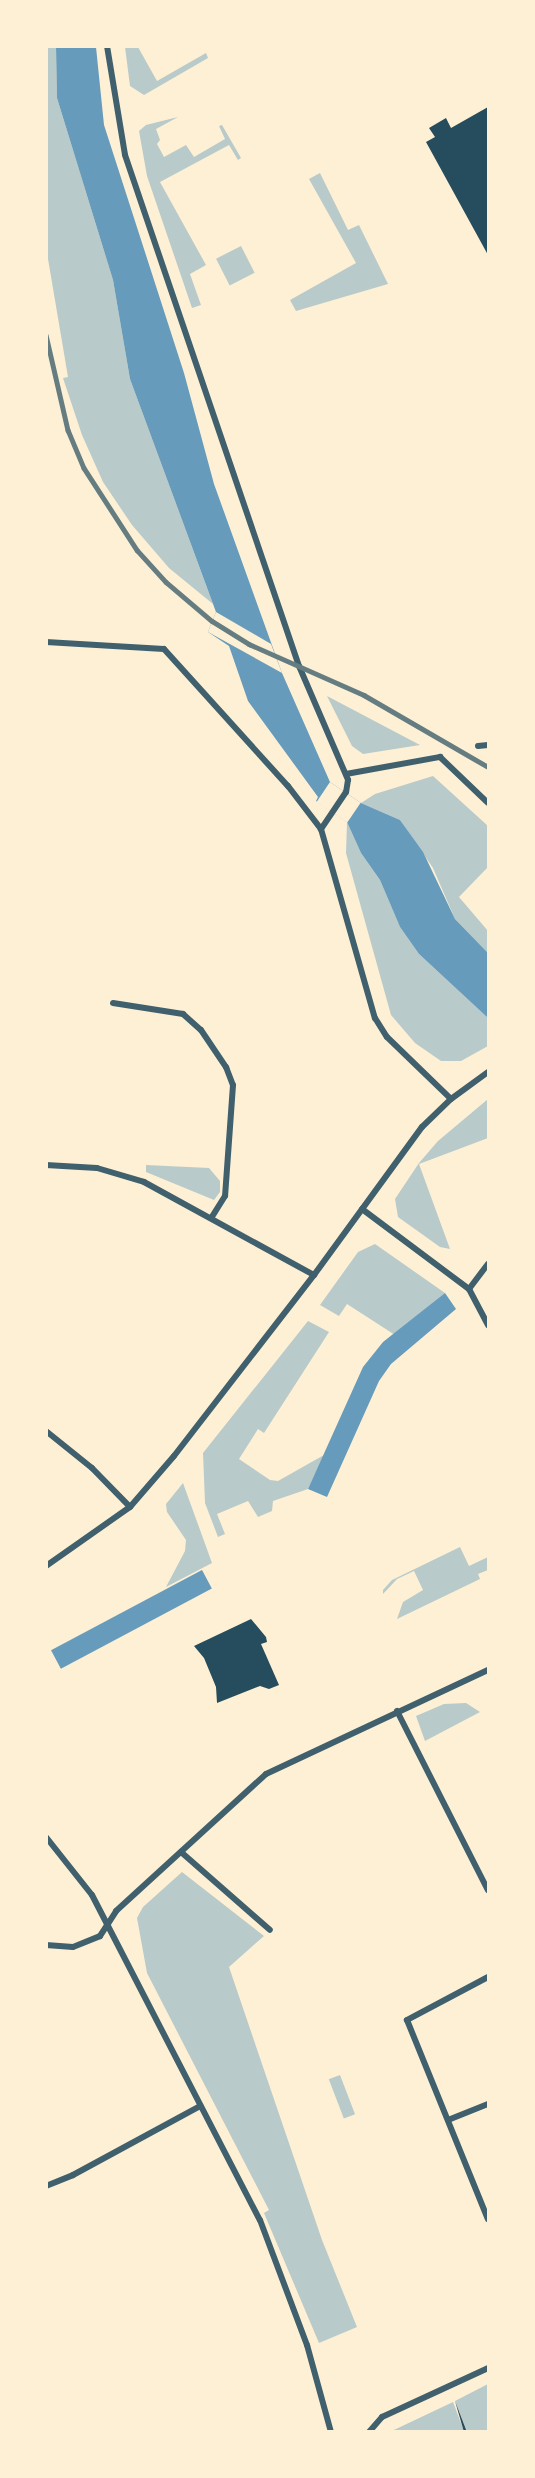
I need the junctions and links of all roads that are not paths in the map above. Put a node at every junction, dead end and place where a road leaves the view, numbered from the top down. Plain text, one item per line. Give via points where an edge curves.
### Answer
1 (107, 46) edge
2 (46, 642) edge
3 (489, 745) edge
4 (478, 746) dead end
5 (345, 771) junction
6 (489, 803) edge
7 (321, 829) junction
8 (113, 1003) dead end
9 (489, 1072) edge
10 (452, 1098) junction
11 (46, 1165) edge
12 (362, 1209) junction
13 (212, 1217) junction
14 (489, 1264) edge
15 (314, 1275) junction
16 (469, 1289) junction
17 (489, 1324) edge
18 (46, 1431) edge
19 (130, 1507) junction
20 (46, 1566) edge
21 (489, 1670) edge
22 (397, 1712) junction
23 (46, 1837) edge
24 (182, 1852) junction
25 (489, 1890) edge
26 (108, 1923) junction
27 (270, 1930) dead end
28 (46, 1945) edge
29 (489, 1977) edge
30 (489, 2104) edge
31 (200, 2106) junction
32 (448, 2120) junction
33 (46, 2186) edge
34 (489, 2219) edge
35 (489, 2368) edge
36 (331, 2432) edge
37 (369, 2432) edge

1 - 5 street via 125,155 299,666
2 - 7 street via 164,649 288,786
3 - 4 street
5 - 6 street via 440,757
5 - 7 street via 346,792
7 - 10 street via 375,1018 387,1037
8 - 13 street via 183,1014 201,1030 226,1067 232,1084 225,1196
9 - 10 street
10 - 12 street via 422,1127
11 - 13 street via 97,1168 144,1182
12 - 15 street
12 - 16 street
13 - 15 street
14 - 16 street
15 - 19 street
16 - 17 street
18 - 19 street via 92,1468
19 - 20 street
21 - 22 street
22 - 24 street via 266,1774
22 - 25 street
23 - 26 street via 92,1895
24 - 26 street via 116,1911
24 - 27 street
26 - 28 street via 100,1936 82,1944 63,1948
26 - 31 street
29 - 32 street via 407,2020
30 - 32 street
31 - 33 street
31 - 36 street via 260,2220 307,2345
32 - 34 street
35 - 37 street via 382,2417

